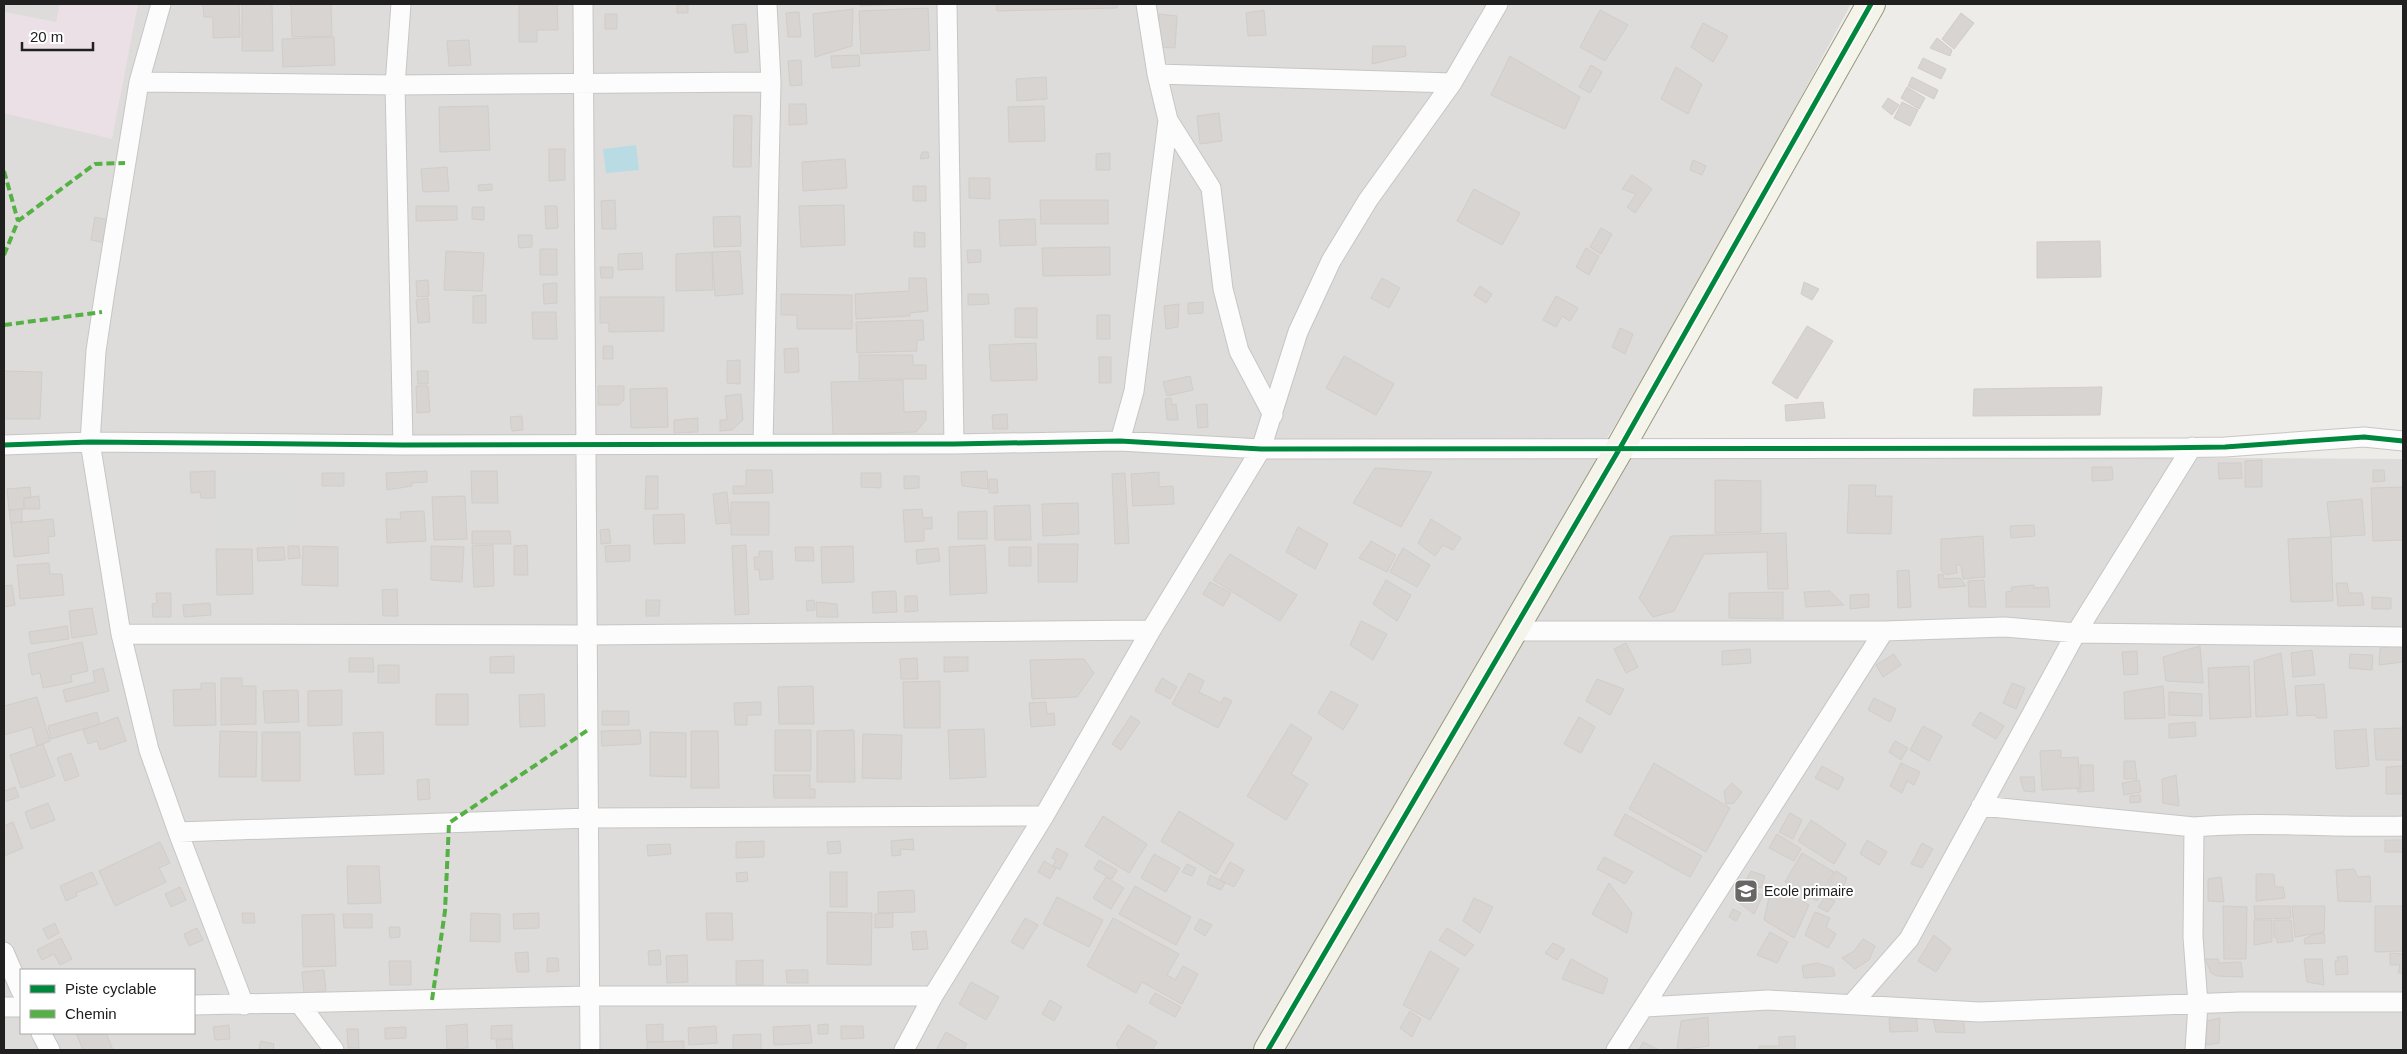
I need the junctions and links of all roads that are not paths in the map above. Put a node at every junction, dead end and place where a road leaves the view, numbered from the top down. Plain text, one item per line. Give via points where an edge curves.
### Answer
1 (162, 4) edge
2 (401, 4) edge
3 (583, 4) edge
4 (767, 4) edge
5 (947, 4) edge
6 (1146, 4) edge
7 (1498, 4) edge
8 (1871, 4) edge
9 (1157, 74) junction
10 (139, 82) junction
11 (584, 82) junction
12 (771, 82) junction
13 (1452, 83) junction
14 (395, 85) junction
15 (1168, 120) junction
16 (1274, 416) junction
17 (1120, 441) junction
18 (90, 442) junction
19 (2403, 442) edge
20 (763, 444) junction
21 (954, 444) junction
22 (4, 445) edge
23 (403, 445) junction
24 (586, 445) junction
25 (2192, 447) junction
26 (1620, 448) junction
27 (1261, 449) junction
28 (1151, 630) junction
29 (1884, 630) junction
30 (1514, 631) junction
31 (2076, 633) junction
32 (121, 634) junction
33 (587, 635) junction
34 (2403, 637) edge
35 (1981, 806) junction
36 (1044, 816) junction
37 (589, 818) junction
38 (2403, 826) edge
39 (2194, 827) junction
40 (178, 832) junction
41 (4, 952) edge
42 (20, 988) edge
43 (590, 996) junction
44 (933, 996) junction
45 (2403, 1002) edge
46 (300, 1003) junction
47 (1852, 1004) junction
48 (2198, 1004) junction
49 (195, 1005) edge
50 (244, 1005) junction
51 (4, 1007) edge
52 (20, 1007) edge
53 (1645, 1007) junction
54 (42, 1034) edge
55 (50, 1050) edge
56 (334, 1050) edge
57 (590, 1050) edge
58 (904, 1050) edge
59 (1268, 1050) edge
60 (1616, 1050) edge
61 (2195, 1050) edge

1 - 10 street
2 - 14 street
3 - 11 street
4 - 12 street
5 - 21 street
6 - 9 street
7 - 13 street
8 - 26 street
9 - 13 street
9 - 15 street
10 - 14 street
10 - 18 street via 96,352
11 - 12 street
11 - 14 street
11 - 24 street
12 - 20 street
13 - 16 street via 1368,200 1331,262 1298,332
14 - 23 street
15 - 16 street via 1211,188 1223,289 1239,351
15 - 17 street via 1134,391
16 - 27 street
17 - 21 street
17 - 27 street
18 - 22 street
18 - 23 street
18 - 32 street
19 - 25 street via 2364,437
20 - 21 street
20 - 24 street
23 - 24 street
24 - 33 street
25 - 26 street
25 - 31 street
26 - 27 street
26 - 30 street
27 - 28 street
28 - 33 street
28 - 36 street
29 - 30 street
29 - 31 street via 2006,627
29 - 53 street
30 - 59 street
31 - 34 street
31 - 35 street
32 - 33 street
32 - 40 street via 149,750
33 - 37 street
35 - 39 street
35 - 47 street via 1909,939
36 - 37 street
36 - 44 street
37 - 40 street
37 - 43 street
38 - 39 street via 2233,823
39 - 48 street via 2193,937
40 - 50 street
41 - 42 street
43 - 44 street
43 - 46 street
43 - 57 street
44 - 58 street
45 - 48 street
46 - 50 street
46 - 56 street
47 - 48 street via 1978,1012
47 - 53 street via 1768,1000
48 - 61 street
49 - 50 street
51 - 52 street
53 - 60 street
54 - 55 street

